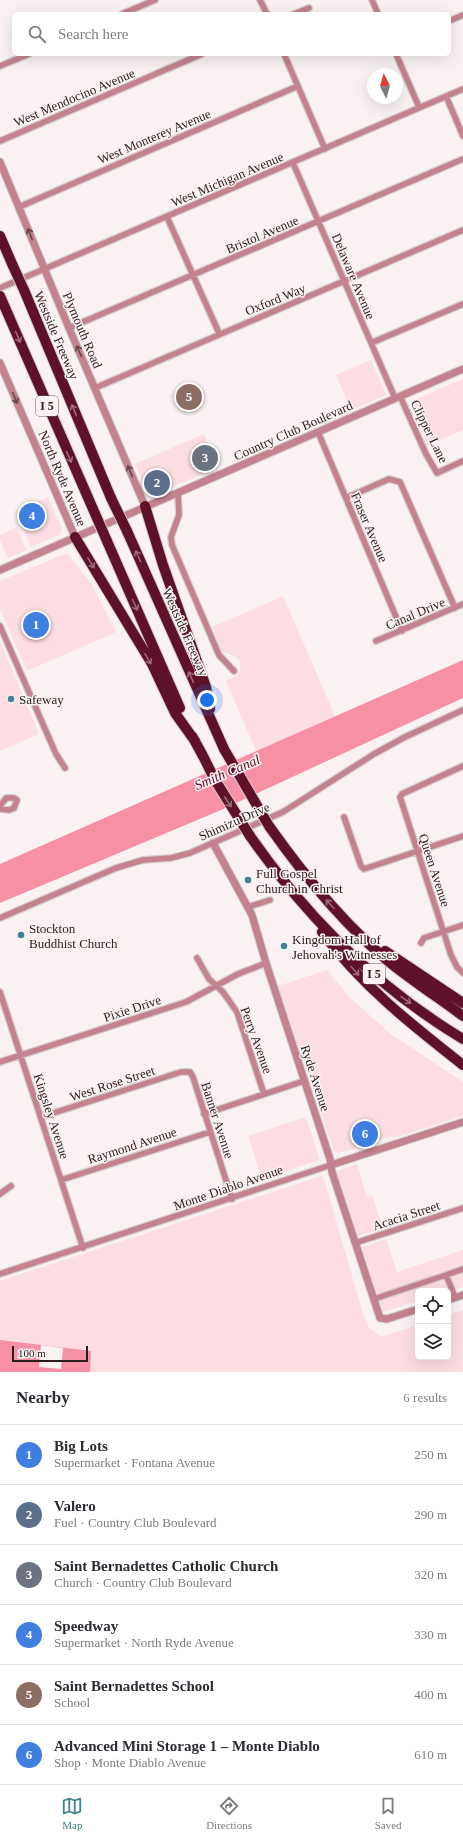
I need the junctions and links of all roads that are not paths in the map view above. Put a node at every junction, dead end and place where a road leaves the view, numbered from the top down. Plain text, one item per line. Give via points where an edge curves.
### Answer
1 (155, 0) edge
2 (260, 0) edge
3 (372, 0) edge
4 (309, 8) dead end
5 (127, 12) edge
6 (265, 12) edge
7 (299, 12) edge
8 (377, 12) edge
9 (463, 15) edge
10 (451, 20) edge
11 (24, 56) edge
12 (197, 56) edge
13 (285, 56) edge
14 (397, 56) edge
15 (0, 66) edge
16 (298, 86) junction
17 (463, 89) edge
18 (446, 96) junction
19 (419, 107) junction
20 (463, 136) edge
21 (0, 141) edge
22 (325, 149) junction
23 (463, 160) edge
24 (0, 162) edge
25 (293, 163) junction
26 (19, 207) junction
27 (167, 217) junction
28 (319, 222) junction
29 (463, 230) edge
30 (0, 236) edge
31 (44, 270) junction
32 (193, 275) junction
33 (345, 281) junction
34 (0, 288) edge
35 (1, 299) edge
36 (463, 304) edge
37 (68, 328) junction
38 (219, 333) junction
39 (371, 343) junction
40 (0, 363) edge
41 (463, 368) edge
42 (95, 388) junction
43 (398, 397) junction
44 (318, 432) junction
45 (463, 461) edge
46 (178, 493) junction
47 (346, 498) junction
48 (145, 506) junction
49 (75, 537) junction
50 (0, 570) edge
51 (463, 604) edge
52 (455, 608) junction
53 (0, 626) edge
54 (402, 630) junction
55 (376, 641) dead end
56 (234, 671) dead end
57 (463, 710) edge
58 (213, 725) junction
59 (194, 741) junction
60 (463, 766) edge
61 (65, 768) dead end
62 (344, 817) dead end
63 (463, 836) edge
64 (213, 843) junction
65 (417, 851) junction
66 (296, 897) junction
67 (270, 900) dead end
68 (248, 907) junction
69 (0, 918) edge
70 (463, 925) edge
71 (443, 931) junction
72 (357, 932) junction
73 (421, 943) dead end
74 (197, 958) dead end
75 (266, 964) junction
76 (463, 973) edge
77 (216, 985) junction
78 (0, 992) edge
79 (463, 1003) edge
80 (463, 1016) edge
81 (463, 1039) edge
82 (20, 1056) junction
83 (0, 1062) edge
84 (463, 1065) edge
85 (190, 1072) joint
86 (304, 1081) junction
87 (264, 1094) junction
88 (204, 1114) junction
89 (41, 1117) junction
90 (463, 1122) edge
91 (210, 1132) junction
92 (331, 1165) junction
93 (61, 1180) junction
94 (11, 1186) dead end
95 (0, 1194) edge
96 (232, 1199) junction
97 (463, 1208) edge
98 (355, 1243) junction
99 (83, 1248) junction
100 (463, 1269) edge
101 (0, 1274) edge
102 (446, 1275) junction
103 (463, 1295) edge
104 (374, 1299) junction
105 (452, 1299) edge
106 (415, 1311) edge

1 - 5 street
2 - 6 street
3 - 8 street
4 - 7 street
9 - 10 street
11 - 15 street
12 - 21 street, West Mendocino Avenue
13 - 16 street
14 - 19 street
16 - 22 street
16 - 26 street, West Monterey Avenue
17 - 18 street, West Michigan Avenue
18 - 19 street, West Michigan Avenue
18 - 20 street
19 - 22 street, West Michigan Avenue
22 - 25 street, West Michigan Avenue
23 - 28 street, Bristol Avenue
24 - 26 street, Plymouth Road
25 - 27 street, West Michigan Avenue
25 - 28 street, Delaware Avenue
31 -> 26 street, Plymouth Road
27 - 31 street, West Michigan Avenue
27 - 32 street
28 - 32 street, Bristol Avenue
28 - 33 street, Delaware Avenue
29 - 33 street, Oxford Way
58 -> 30 highway, Westside Freeway / I 5, bridge via 111,498
31 - 34 street, West Michigan Avenue
31 - 37 street, Plymouth Road
32 - 37 street, Bristol Avenue
32 - 38 street
33 - 38 street, Oxford Way
33 - 39 street, Delaware Avenue
35 -> 59 highway, I 5, bridge
36 - 39 street
42 -> 37 street, Plymouth Road
38 - 42 street, Oxford Way
39 - 43 street, Delaware Avenue
40 -> 49 street, North Ryde Avenue
41 - 43 street, Country Club Boulevard
48 -> 42 street, Plymouth Road
43 - 44 street, Country Club Boulevard
43 - 45 street, Clipper Lane via 426,454 438,472
44 - 46 street, Country Club Boulevard
44 - 47 street, Fraser Avenue
46 - 48 street, Country Club Boulevard
46 - 56 street via 179,516 171,537 172,545 219,655
47 - 52 street via 389,479 396,480 402,485
47 - 54 street, Fraser Avenue
48 - 49 street, Country Club Boulevard
48 - 58 highway via 206,687
49 - 50 street, Country Club Boulevard
49 -> 59 highway via 152,664 175,713
51 - 52 street, Canal Drive
52 - 54 street, Canal Drive
53 - 61 street via 56,754
54 - 55 street, Canal Drive
57 - 64 street, Shimizu Drive via 374,754 291,808
72 -> 58 highway, Westside Freeway / I 5, bridge via 301,870 269,826 224,749
59 -> 66 highway, I 5, bridge via 250,836
60 - 65 street, Queen Avenue via 402,794 400,800
62 - 65 street via 364,869
63 - 65 street
64 - 68 street, Ryde Avenue
64 - 69 street, Shimizu Drive via 170,858 151,858 132,863
65 - 71 street, Queen Avenue
66 -> 81 highway, I 5 via 373,973 402,997
66 -> 84 highway via 333,947 368,986
67 - 68 street
68 - 75 street, Ryde Avenue
70 - 71 street
71 - 73 street via 424,938
71 - 76 street, Queen Avenue via 453,961
72 - 79 highway
72 - 80 highway, Westside Freeway / I 5 via 394,966
74 - 77 street, Perry Avenue via 209,980
75 - 77 street, Pixie Drive
75 - 86 street, Ryde Avenue
77 - 82 street, Pixie Drive via 186,1002
77 - 87 street, Perry Avenue via 237,1012
78 - 82 street, Kingsley Avenue
82 - 83 street, Pixie Drive
82 - 89 street, Kingsley Avenue
85 - 88 street, Banner Avenue
85 - 89 street, West Rose Street via 181,1072
86 - 87 street
86 - 92 street, Ryde Avenue
87 - 88 street
88 - 91 street, Banner Avenue
89 - 93 street, Kingsley Avenue
90 - 92 street, Monte Diablo Avenue
91 - 93 street, Raymond Avenue
91 - 96 street, Banner Avenue
92 - 96 street, Monte Diablo Avenue
92 - 98 street, Ryde Avenue
93 - 99 street, Kingsley Avenue
94 - 95 street
96 - 99 street, Monte Diablo Avenue
97 - 98 street, Acacia Street
98 - 104 street, Ryde Avenue
99 - 101 street, Monte Diablo Avenue
100 - 102 street
102 - 104 street
102 - 105 street
103 - 105 street
104 - 106 street, Ryde Avenue via 380,1318 387,1319

